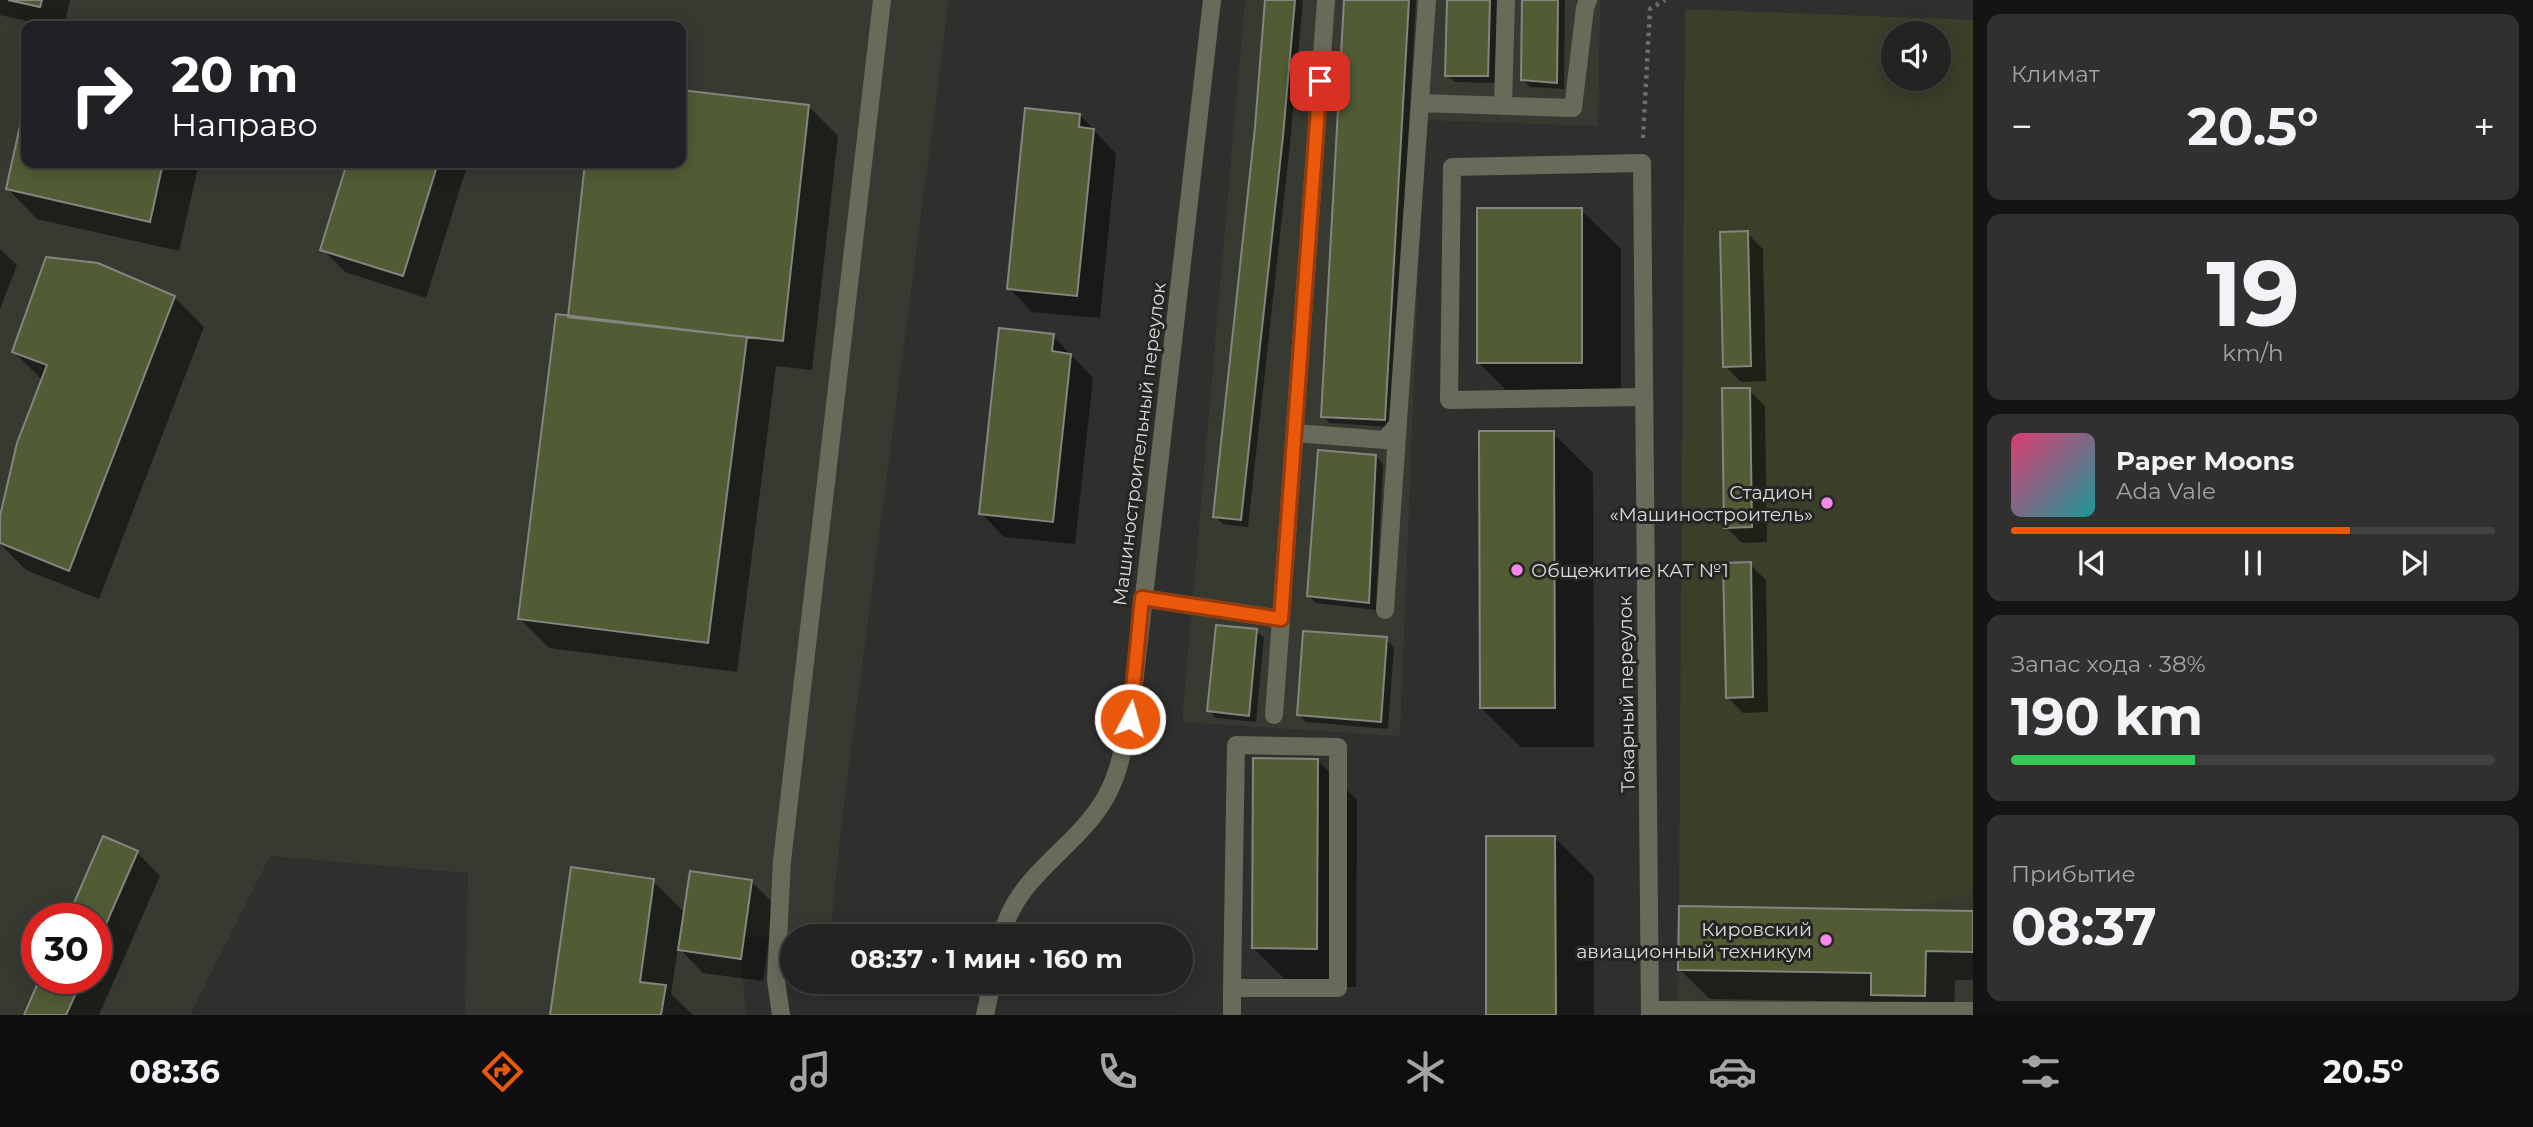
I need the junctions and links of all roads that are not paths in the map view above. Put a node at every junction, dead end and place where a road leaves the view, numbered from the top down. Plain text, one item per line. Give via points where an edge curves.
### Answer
1 (882, 0) edge
2 (1212, 0) edge
3 (1326, 0) edge
4 (1427, 0) edge
5 (1506, 0) edge
6 (1588, 0) edge
7 (1420, 103) junction
8 (1503, 106) junction
9 (1644, 397) junction
10 (1398, 424) junction
11 (1295, 433) junction
12 (1142, 598) junction
13 (1385, 610) dead end
14 (1281, 619) junction
15 (1274, 715) dead end
16 (1004, 924) edge
17 (1232, 988) junction
18 (989, 994) edge
19 (1973, 1011) edge
20 (1650, 1012) edge
21 (781, 1015) edge
22 (985, 1015) edge
23 (1232, 1015) edge

1 - 21 street via 782,861 776,980
2 - 12 street, Машиностроительный переулок
3 - 11 street
4 - 7 street
5 - 8 street
6 - 8 street via 1573,108
7 - 8 street
7 - 10 street
9 - 9 street, Токарный переулок via 1642,163 1452,167 1449,400
9 - 20 street, Токарный переулок
10 - 11 street via 1385,440
10 - 13 street
11 - 14 street
12 - 14 street
12 - 16 street, Машиностроительный переулок via 1130,719 1119,769 1101,805 1045,864
14 - 15 street
17 - 17 street via 1338,988 1338,747 1236,745
17 - 23 street
18 - 22 street
19 - 20 street

